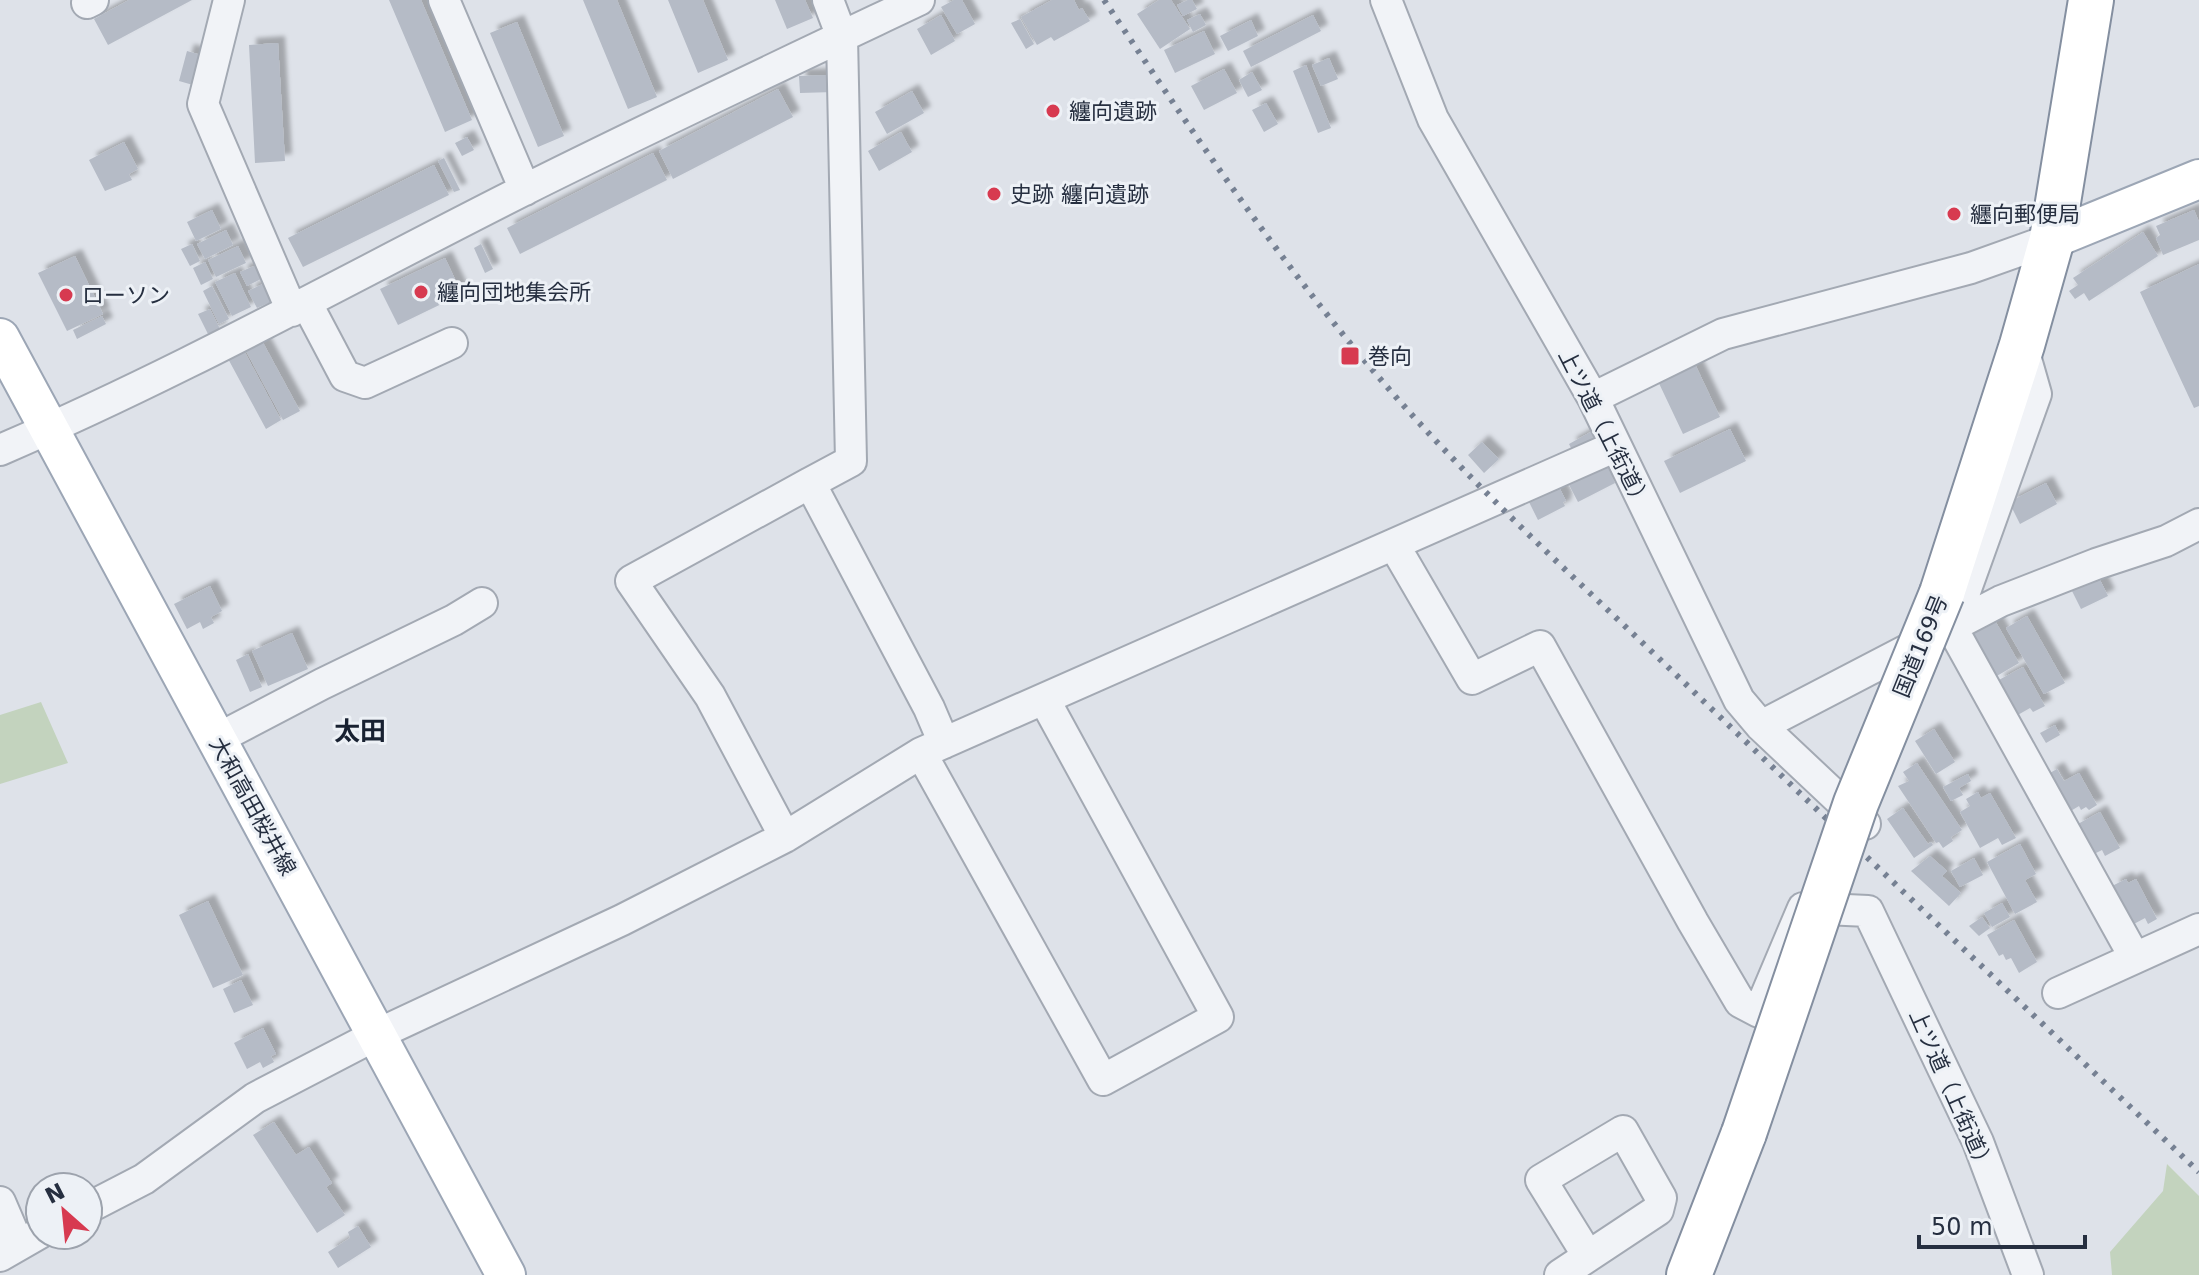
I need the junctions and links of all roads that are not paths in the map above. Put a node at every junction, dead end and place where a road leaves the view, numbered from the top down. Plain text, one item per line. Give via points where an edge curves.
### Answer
1 (229, 0) edge
2 (444, 0) edge
3 (828, 0) edge
4 (919, 0) edge
5 (1386, 0) edge
6 (2091, 0) edge
7 (842, 37) junction
8 (2199, 179) edge
9 (525, 190) junction
10 (2052, 239) junction
11 (300, 307) junction
12 (0, 338) edge
13 (452, 343) dead end
14 (1593, 398) junction
15 (48, 430) junction
16 (1614, 447) junction
17 (0, 450) edge
18 (810, 483) junction
19 (2199, 524) edge
20 (1394, 545) junction
21 (482, 603) dead end
22 (1947, 610) junction
23 (1044, 699) junction
24 (1761, 726) junction
25 (217, 739) junction
26 (932, 748) junction
27 (1867, 827) dead end
28 (785, 837) junction
29 (2199, 929) edge
30 (2135, 958) junction
31 (2058, 993) dead end
32 (378, 1034) junction
33 (104, 1200) edge
34 (0, 1202) edge
35 (19, 1244) edge
36 (1588, 1256) dead end
37 (506, 1275) edge
38 (1560, 1275) edge
39 (1689, 1275) edge
40 (2028, 1275) edge

1 - 11 street via 203,104
2 - 9 street
3 - 7 street
4 - 7 street
5 - 14 street, 上ツ道（上街道） via 1433,119
6 - 10 highway, 国道169号
7 - 9 street
7 - 18 street via 851,461
8 - 10 main road
9 - 11 street
10 - 14 street via 1971,268 1723,334
10 - 22 highway, 国道169号
11 - 13 street via 345,376 365,383
11 - 15 street
12 - 15 main road, 大和高田桜井線
14 - 16 street, 上ツ道（上街道）
15 - 17 street
15 - 25 main road, 大和高田桜井線
16 - 20 street
16 - 24 street, 上ツ道（上街道） via 1739,700
18 - 26 street via 929,708
18 - 28 street via 631,581 710,696
19 - 22 street via 2001,601
20 - 23 street
20 - 40 street, 上ツ道（上街道） via 1472,679 1540,646 1740,1002 1759,1012 1803,908 1868,911 1978,1142
21 - 25 street
22 - 24 street
22 - 30 street
22 - 39 highway, 国道169号, bridge via 1856,803 1744,1133
23 - 26 street
23 - 26 street via 1218,1017 1103,1080
24 - 27 street, 上ツ道（上街道）
25 - 32 main road, 大和高田桜井線
26 - 28 street
28 - 32 street
29 - 30 street
30 - 31 street
32 - 33 street via 243,1105 144,1179
32 - 37 main road, 大和高田桜井線
34 - 35 street
36 - 38 street

